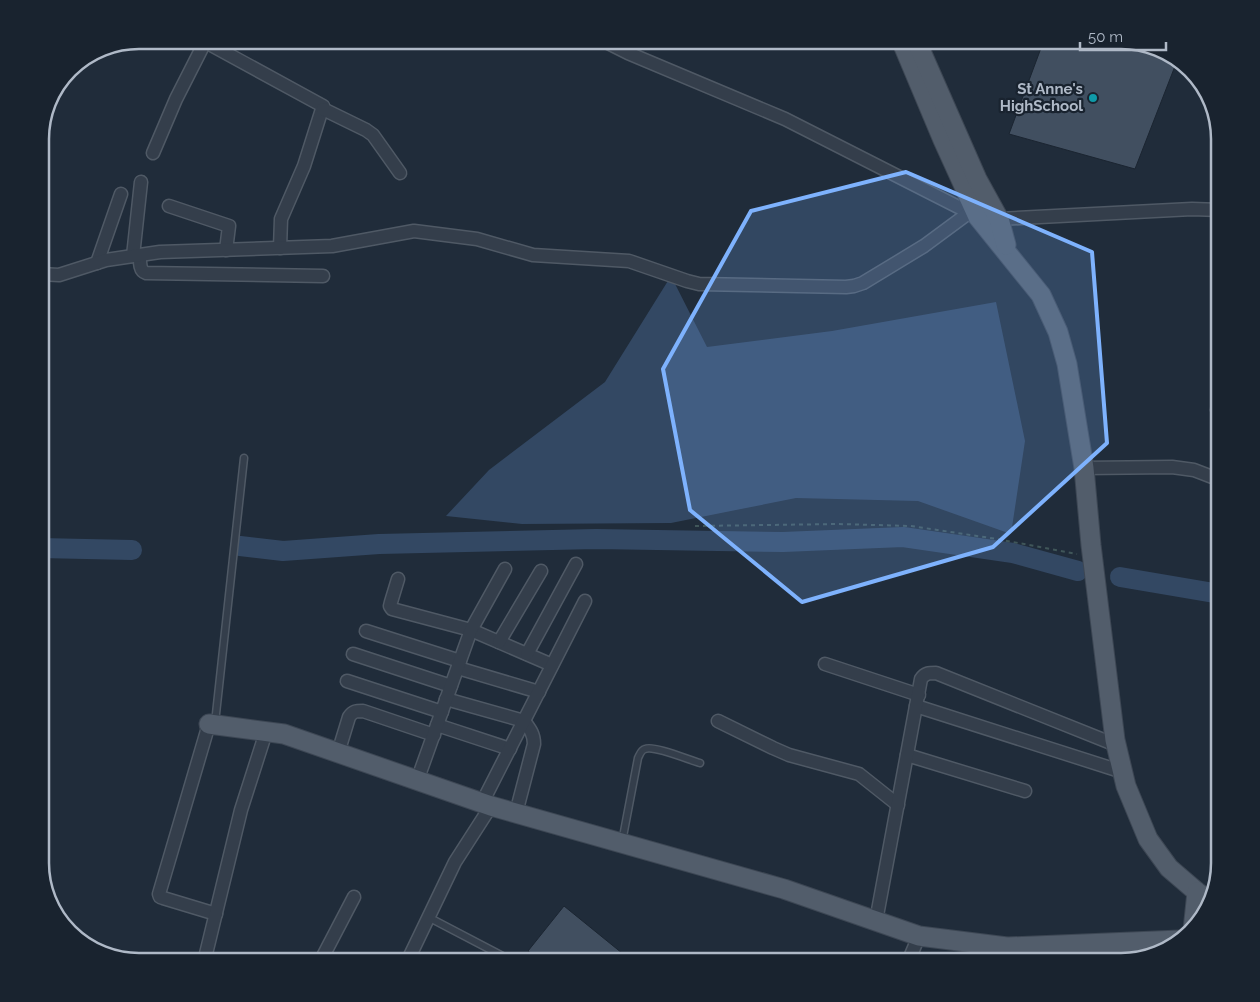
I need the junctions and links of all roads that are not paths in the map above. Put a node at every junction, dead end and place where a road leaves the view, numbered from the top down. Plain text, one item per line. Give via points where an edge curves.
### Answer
1 (201, 49) edge
2 (220, 49) edge
3 (619, 49) edge
4 (905, 49) edge
5 (920, 49) edge
6 (323, 109) junction
7 (154, 153) dead end
8 (400, 173) dead end
9 (141, 182) dead end
10 (121, 194) dead end
11 (168, 206) dead end
12 (1211, 210) edge
13 (974, 214) junction
14 (999, 219) junction
15 (280, 248) junction
16 (226, 250) junction
17 (1008, 254) junction
18 (136, 255) junction
19 (97, 263) junction
20 (49, 274) edge
21 (323, 276) dead end
22 (244, 458) dead end
23 (1084, 468) junction
24 (1211, 477) edge
25 (576, 564) dead end
26 (505, 569) dead end
27 (541, 571) dead end
28 (398, 579) dead end
29 (585, 601) dead end
30 (471, 630) junction
31 (366, 632) dead end
32 (499, 642) junction
33 (353, 654) dead end
34 (527, 654) junction
35 (825, 664) dead end
36 (459, 665) junction
37 (552, 666) junction
38 (347, 681) dead end
39 (451, 686) junction
40 (539, 692) junction
41 (446, 699) junction
42 (917, 700) junction
43 (442, 712) junction
44 (718, 721) dead end
45 (524, 722) junction
46 (212, 724) junction
47 (435, 730) junction
48 (266, 732) junction
49 (1116, 744) junction
50 (510, 749) junction
51 (338, 753) junction
52 (907, 755) junction
53 (700, 763) dead end
54 (1123, 772) junction
55 (417, 781) junction
56 (1025, 790) dead end
57 (486, 804) junction
58 (898, 805) junction
59 (516, 813) junction
60 (622, 843) junction
61 (1202, 895) edge
62 (354, 897) dead end
63 (1198, 909) edge
64 (216, 914) junction
65 (428, 917) junction
66 (876, 921) junction
67 (919, 936) junction
68 (1167, 941) edge
69 (206, 953) edge
70 (325, 953) edge
71 (411, 953) edge
72 (497, 953) edge
73 (912, 953) edge

1 - 7 street
2 - 6 street via 320,104
3 - 13 street via 785,119
4 - 13 main road
5 - 14 main road via 977,179
6 - 8 street via 373,135
6 - 15 street via 304,166 281,219
9 - 18 street
10 - 19 street
11 - 16 street via 229,226
12 - 14 street
13 - 14 street
13 - 15 street via 864,283 846,287 699,284 629,261 533,255 478,239 421,231 332,246
13 - 17 main road
14 - 17 main road
15 - 16 street
16 - 18 street
17 - 23 main road via 1041,295 1058,332 1067,364
18 - 19 street
18 - 21 street via 141,270 146,273
19 - 20 street via 59,275
22 - 46 lane
23 - 24 street via 1172,467
23 - 49 main road
25 - 34 street
26 - 30 street
27 - 32 street
28 - 30 street via 390,602 392,608
29 - 37 street
30 - 32 street
30 - 36 street
31 - 36 street
32 - 34 street
33 - 39 street
34 - 37 street
35 - 42 street
36 - 39 street
36 - 40 street
37 - 40 street
38 - 43 street
39 - 41 street
40 - 45 street
41 - 43 street
41 - 45 street
42 - 49 street via 921,679 924,675 936,673
42 - 52 street
42 - 54 street
43 - 47 street
44 - 58 street via 789,755 859,774
45 - 50 street
45 - 59 street via 531,730 534,744
46 - 48 main road
46 - 64 street via 160,896
47 - 50 street
47 - 51 street via 356,711 349,717
47 - 55 street
48 - 51 main road via 284,734
48 - 64 street via 240,810
49 - 54 main road
50 - 57 street
51 - 55 main road
52 - 56 street
52 - 58 street
53 - 60 lane via 656,748 641,751
54 - 61 main road via 1148,839 1169,868
55 - 57 main road
57 - 59 main road
57 - 65 street
58 - 66 street
59 - 60 main road
60 - 66 main road via 784,889
61 - 63 main road
62 - 70 street
64 - 69 street
65 - 71 street
65 - 72 lane
66 - 67 main road
67 - 68 main road via 1007,947
67 - 73 street

